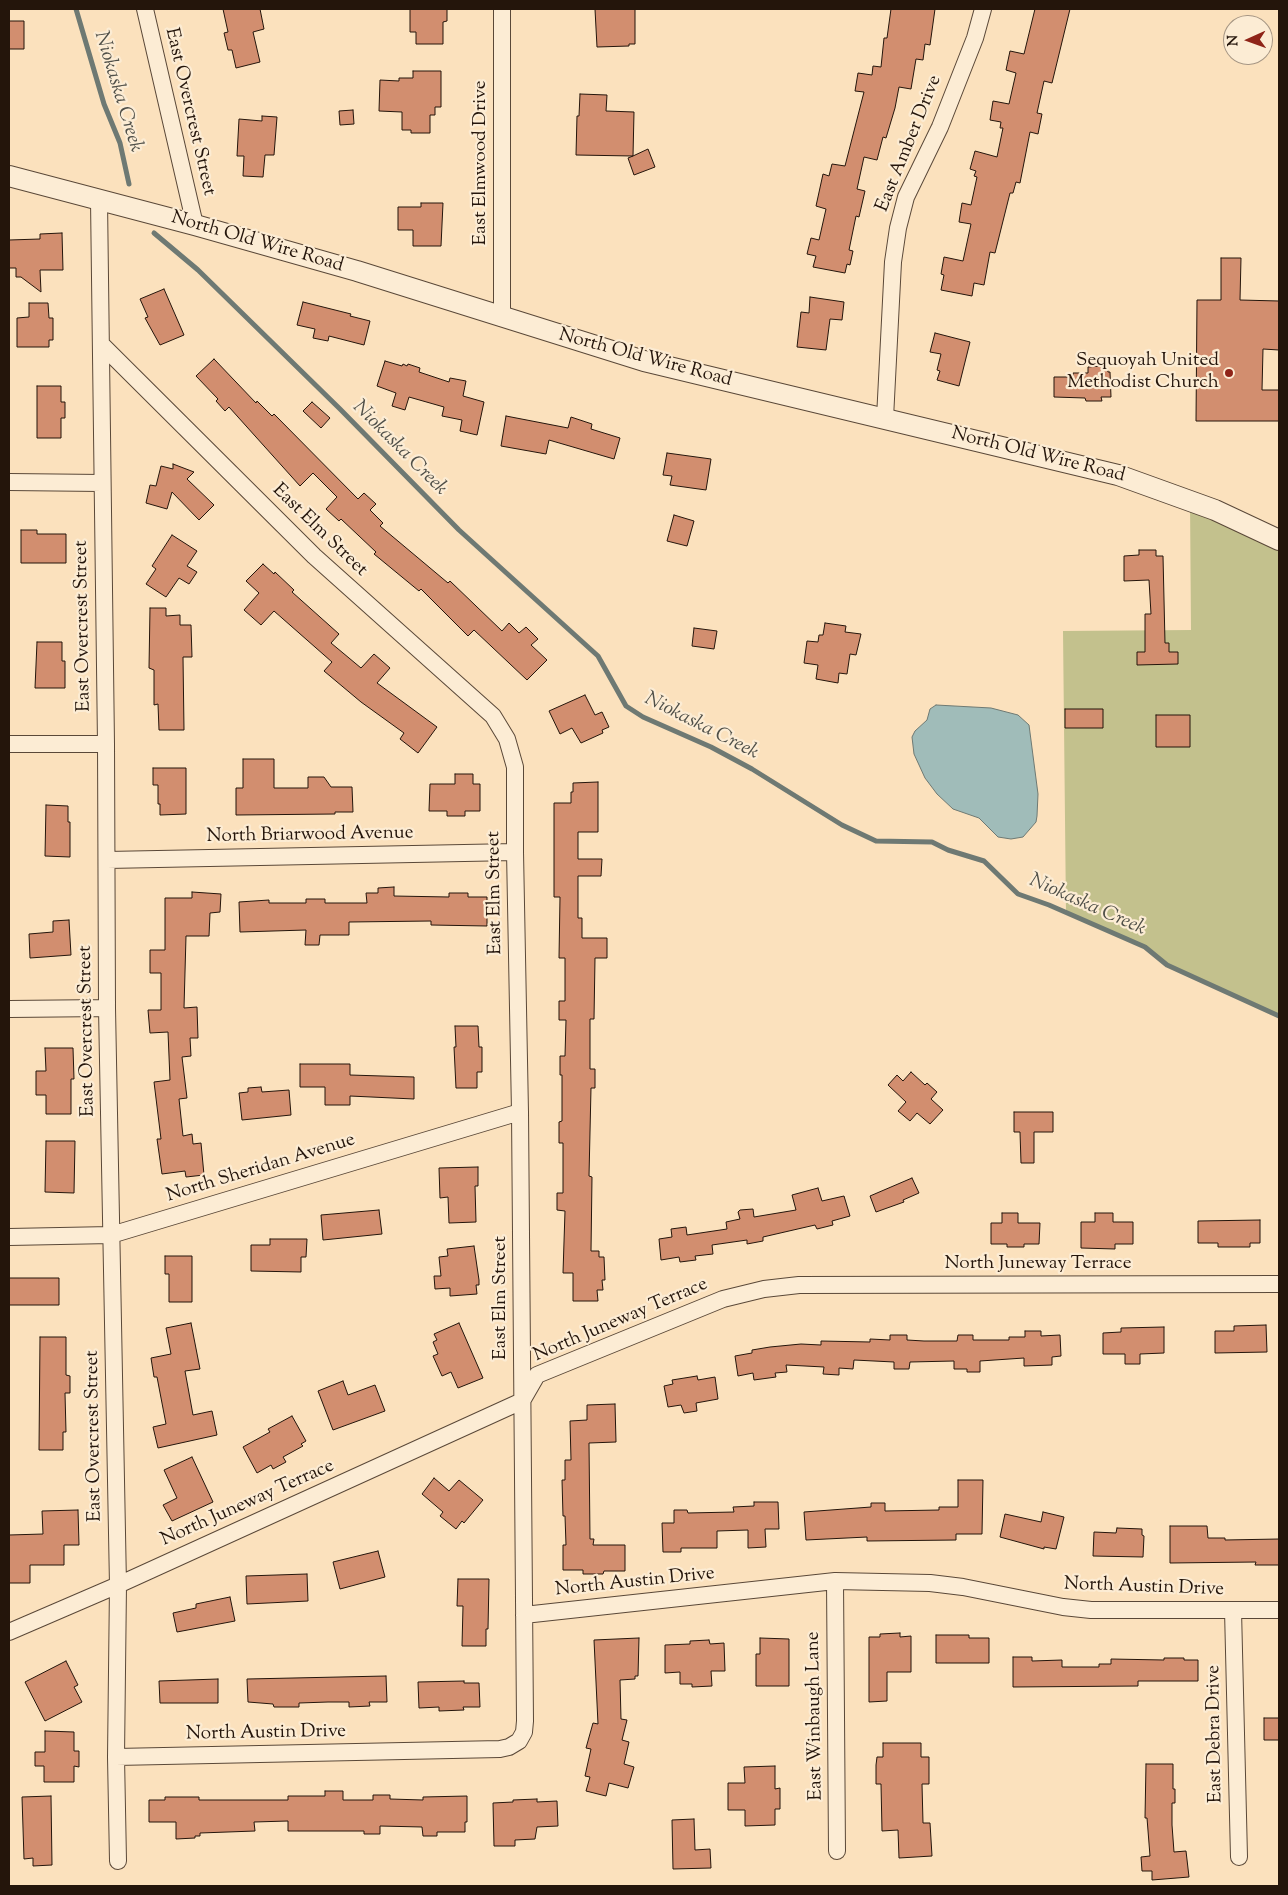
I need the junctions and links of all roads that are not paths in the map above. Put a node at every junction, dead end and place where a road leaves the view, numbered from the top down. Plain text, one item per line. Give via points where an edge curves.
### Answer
1 (145, 9) edge
2 (502, 9) edge
3 (983, 9) edge
4 (9, 176) edge
5 (99, 200) junction
6 (194, 225) junction
7 (502, 318) junction
8 (101, 344) junction
9 (885, 418) junction
10 (9, 482) edge
11 (102, 483) junction
12 (1279, 540) edge
13 (9, 744) edge
14 (106, 744) junction
15 (515, 852) junction
16 (107, 860) junction
17 (9, 1008) edge
18 (107, 1008) junction
19 (520, 1112) junction
20 (111, 1235) junction
21 (9, 1237) edge
22 (1279, 1284) edge
23 (522, 1401) junction
24 (835, 1581) junction
25 (118, 1585) junction
26 (1233, 1610) junction
27 (1279, 1610) edge
28 (524, 1615) junction
29 (9, 1632) edge
30 (116, 1757) junction
31 (837, 1851) dead end
32 (1239, 1857) dead end
33 (118, 1861) dead end

1 - 6 street, East Overcrest Street
2 - 7 street, East Elmwood Drive
3 - 9 street, East Amber Drive via 940,127 906,196 898,228 893,262
4 - 5 street, North Old Wire Road
5 - 6 street, North Old Wire Road
5 - 8 street, East Overcrest Street
6 - 7 street, North Old Wire Road via 356,271
7 - 9 street, North Old Wire Road via 644,361
8 - 11 street, East Overcrest Street
8 - 15 street, East Elm Street via 314,556 493,716 507,740 515,766
9 - 12 street, North Old Wire Road via 1118,475 1215,510
10 - 11 street
11 - 14 street, East Overcrest Street
13 - 14 street
14 - 16 street, East Overcrest Street
15 - 16 street, North Briarwood Avenue
15 - 19 street, East Elm Street
16 - 18 street, East Overcrest Street
17 - 18 street
18 - 20 street, East Overcrest Street
19 - 20 street, North Sheridan Avenue
19 - 23 street, East Elm Street
20 - 21 street, North Sheridan Avenue
20 - 25 street, East Overcrest Street
22 - 23 street, North Juneway Terrace via 799,1285 764,1289 723,1298 537,1374
23 - 25 street, North Juneway Terrace
23 - 28 street, East Elm Street
24 - 26 street, North Austin Drive via 930,1583 1091,1610
24 - 28 street, North Austin Drive
24 - 31 street, East Winbaugh Lane
25 - 29 street, North Juneway Terrace
25 - 30 street, East Overcrest Street
26 - 27 street, North Austin Drive
26 - 32 street, East Debra Drive
28 - 30 street, North Austin Drive via 524,1732 519,1741 510,1746 500,1749
30 - 33 street, East Overcrest Street

